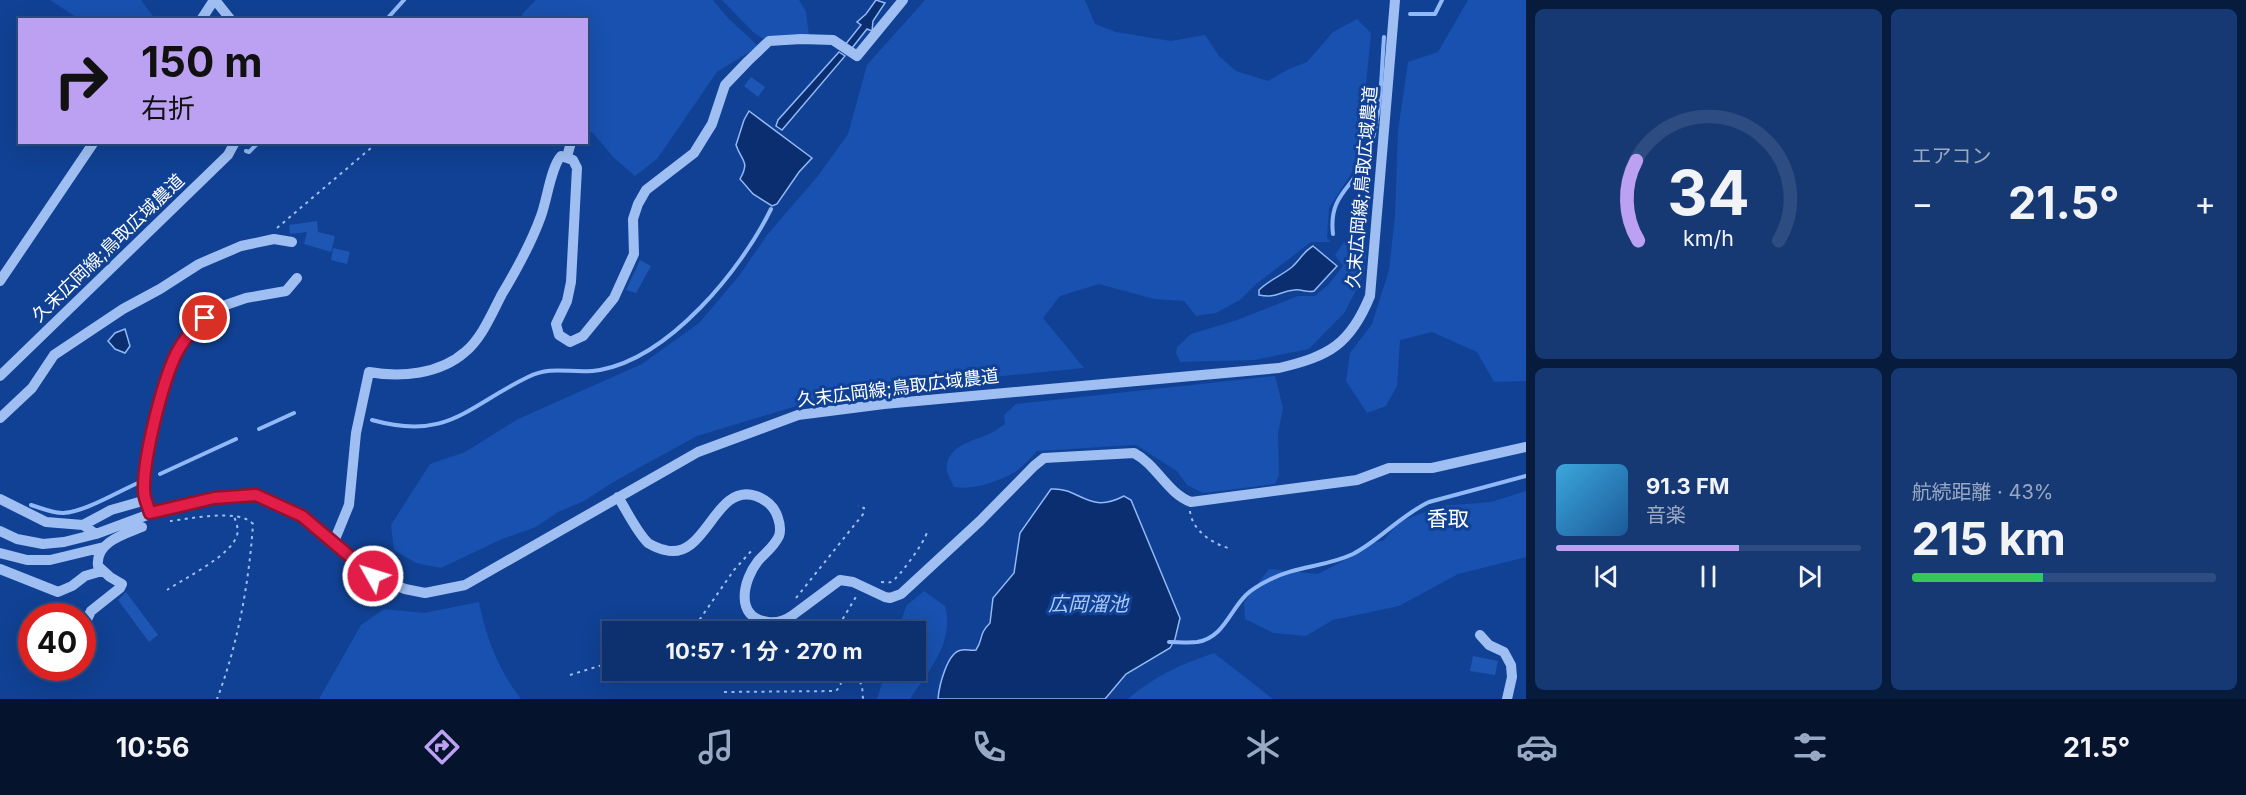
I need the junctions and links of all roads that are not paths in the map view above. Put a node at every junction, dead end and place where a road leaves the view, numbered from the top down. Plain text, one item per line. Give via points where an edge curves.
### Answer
1 (215, 0) edge
2 (903, 0) edge
3 (1395, 0) edge
4 (202, 18) edge
5 (229, 18) edge
6 (93, 144) edge
7 (234, 144) edge
8 (570, 144) edge
9 (567, 157) junction
10 (292, 242) dead end
11 (297, 278) dead end
12 (0, 281) edge
13 (0, 376) edge
14 (0, 418) edge
15 (1526, 447) edge
16 (618, 497) junction
17 (0, 499) edge
18 (146, 500) junction
19 (150, 513) junction
20 (82, 525) junction
21 (142, 527) dead end
22 (0, 531) edge
23 (96, 534) junction
24 (333, 544) junction
25 (104, 547) junction
26 (0, 553) edge
27 (0, 569) edge
28 (102, 571) junction
29 (96, 607) edge
30 (1480, 636) dead end
31 (1507, 699) edge

1 - 4 street
1 - 5 street
2 - 9 street via 857,56 832,40 801,39 768,41 748,61 725,85 712,124 694,153 646,190 633,219 634,254 614,298 583,336 570,342 559,335 556,324 571,282 577,168
3 - 16 street, 久末広岡線;鳥取広域農道 via 1370,296 1360,321 1324,355 1279,368 798,415 698,452
6 - 12 street
7 - 13 street, 久末広岡線;鳥取広域農道 via 228,155
8 - 9 street
9 - 24 street via 557,160 529,245 466,352 449,363 407,375 369,372 356,433 348,505
10 - 14 street via 270,240 241,246 199,264 123,309 54,355 32,388
11 - 18 street via 286,291 217,308 194,328 177,353 164,388 147,463
15 - 16 street via 1432,468 1389,468 1357,480 1191,502 1174,492 1146,460 1134,453 1044,458 901,594 885,597 840,580 787,619 772,623 760,621 748,612 744,601 752,570 780,532 776,514 767,502 747,494 732,499 691,545 667,551 648,543
16 - 24 street, 久末広岡線;鳥取広域農道 via 465,585 425,593 373,576
17 - 20 street via 46,522
18 - 19 street
18 - 20 street via 111,510
19 - 23 street, 久末広岡線;鳥取広域農道
19 - 24 street, 久末広岡線;鳥取広域農道 via 214,498 256,495 302,516
20 - 23 street
21 - 25 street
22 - 23 street, 久末広岡線;鳥取広域農道 via 43,544
25 - 26 street via 50,560 27,560
25 - 28 street via 97,560
27 - 28 street via 58,592
28 - 29 street via 122,584
30 - 31 street via 1504,652 1511,665

